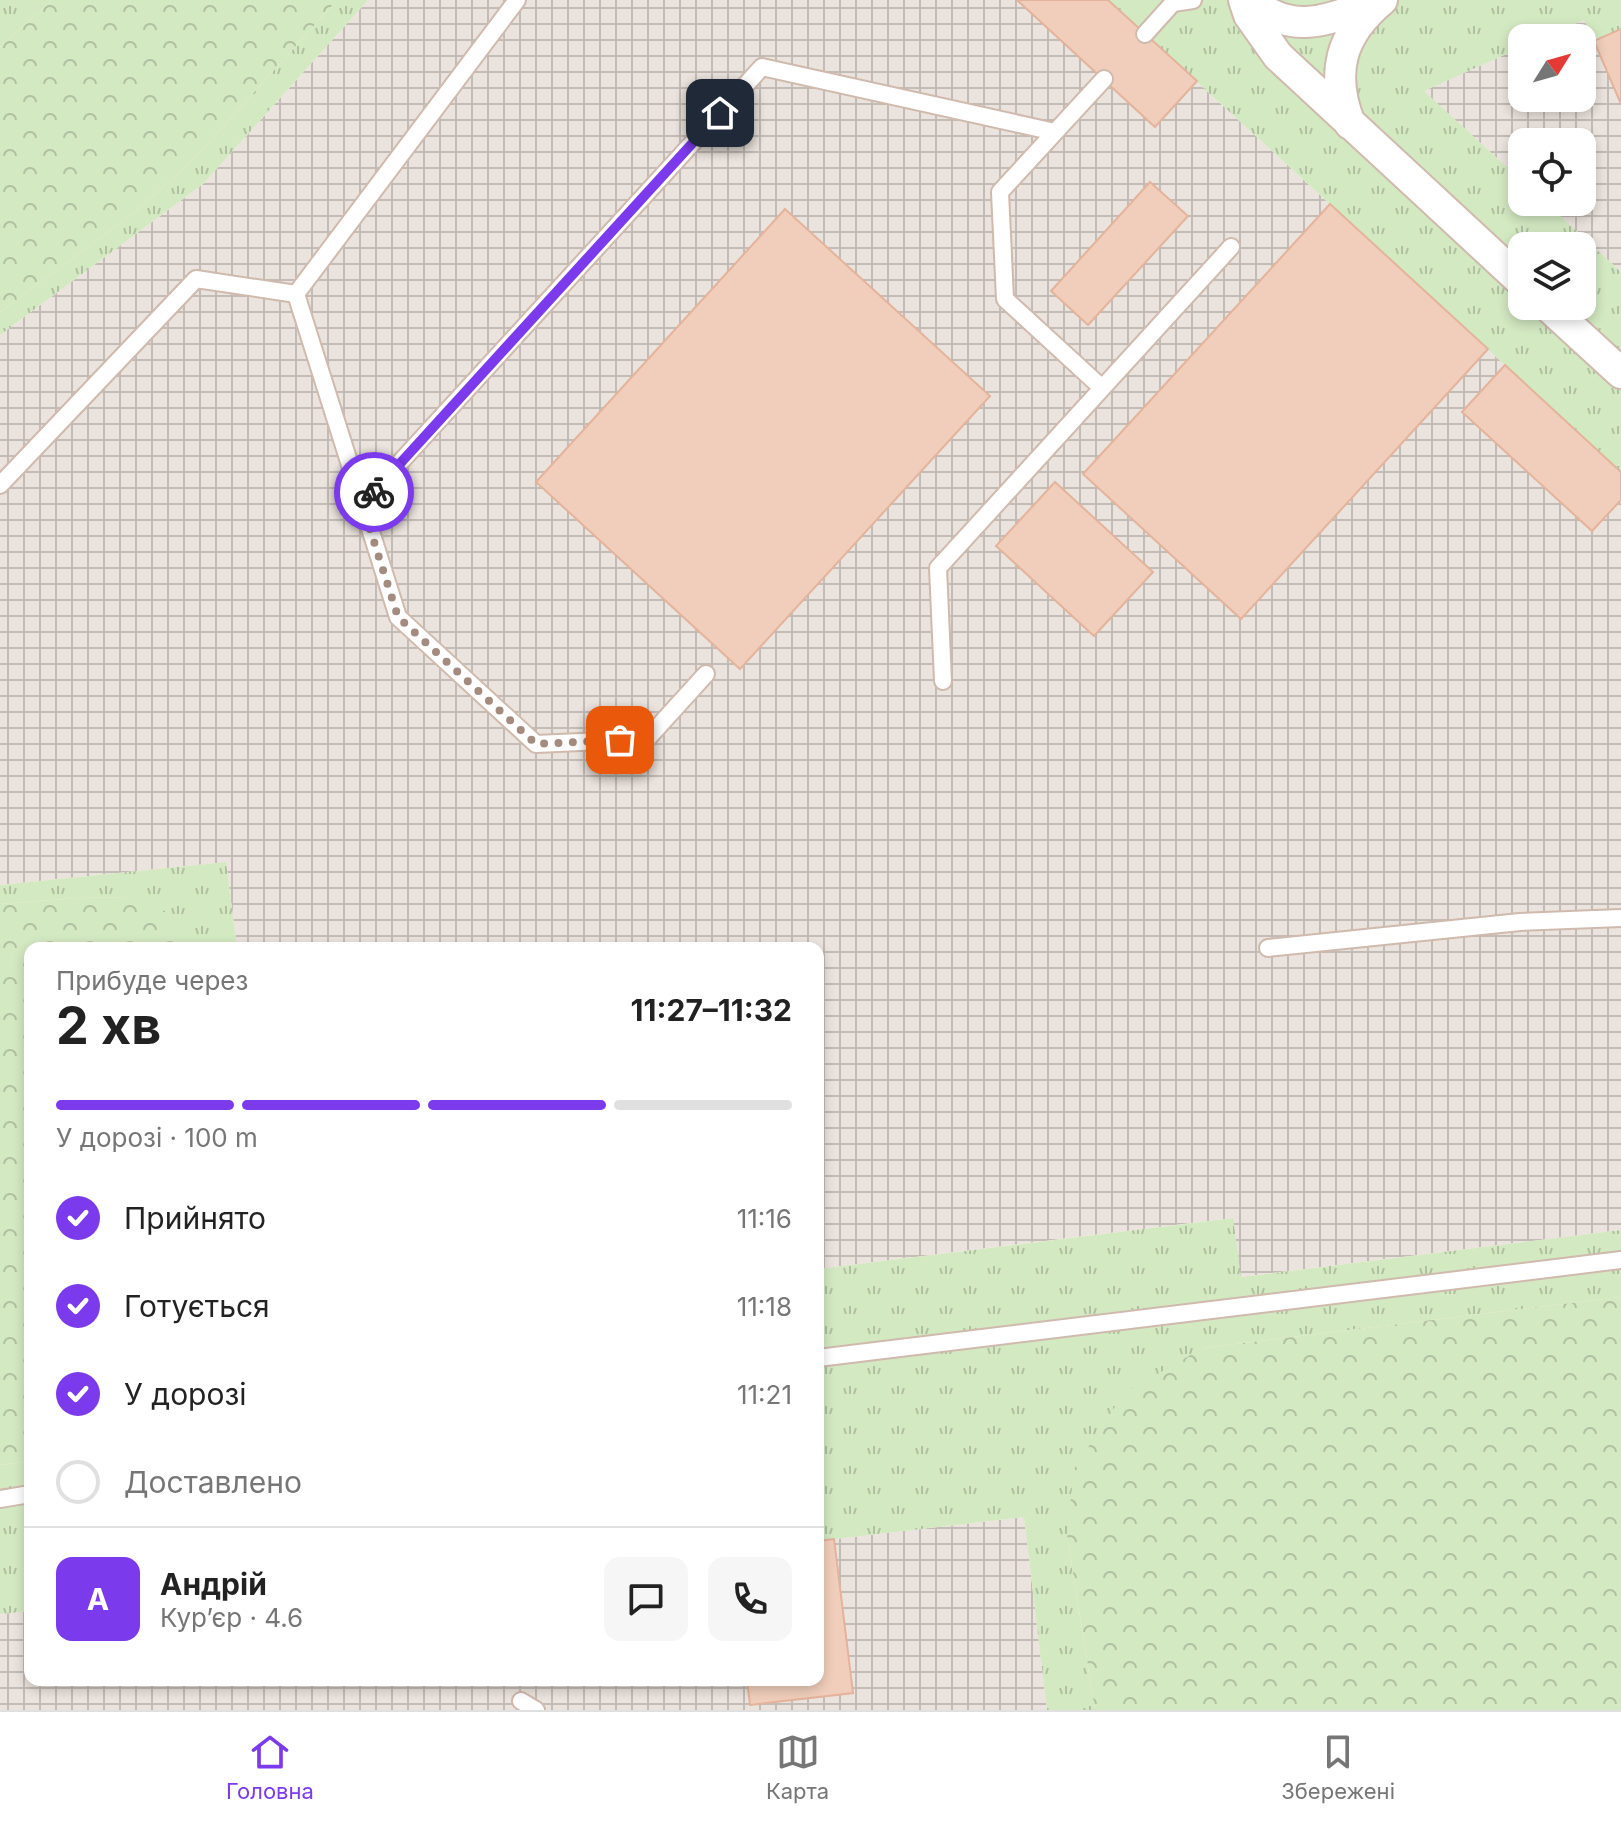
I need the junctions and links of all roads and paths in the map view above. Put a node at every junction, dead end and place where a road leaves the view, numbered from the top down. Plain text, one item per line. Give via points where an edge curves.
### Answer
1 (517, 0) edge
2 (1193, 0) edge
3 (1247, 0) edge
4 (1382, 0) edge
5 (1145, 34) dead end
6 (1104, 79) dead end
7 (1351, 126) junction
8 (1055, 132) junction
9 (1231, 247) dead end
10 (1508, 269) edge
11 (296, 294) junction
12 (1563, 320) edge
13 (1621, 373) edge
14 (1102, 388) junction
15 (0, 485) edge
16 (362, 504) junction
17 (706, 674) dead end
18 (943, 681) dead end
19 (1621, 918) edge
20 (1268, 948) dead end
21 (1621, 1260) edge
22 (824, 1357) edge
23 (24, 1495) edge
24 (0, 1499) edge

1 - 11 lane
2 - 5 lane via 1173,3
3 - 4 street via 1293,23 1323,21
3 - 7 street via 1249,15 1278,56
4 - 7 street via 1351,33 1342,56 1339,80
6 - 8 lane
7 - 10 street
8 - 14 lane via 1000,192 1005,299
8 - 16 lane via 762,67
9 - 14 lane
11 - 15 lane via 196,279
11 - 16 lane
12 - 13 street
14 - 18 lane via 938,568
16 - 17 lane via 398,617 536,744 647,739
19 - 20 lane via 1520,922
21 - 22 lane
23 - 24 lane

